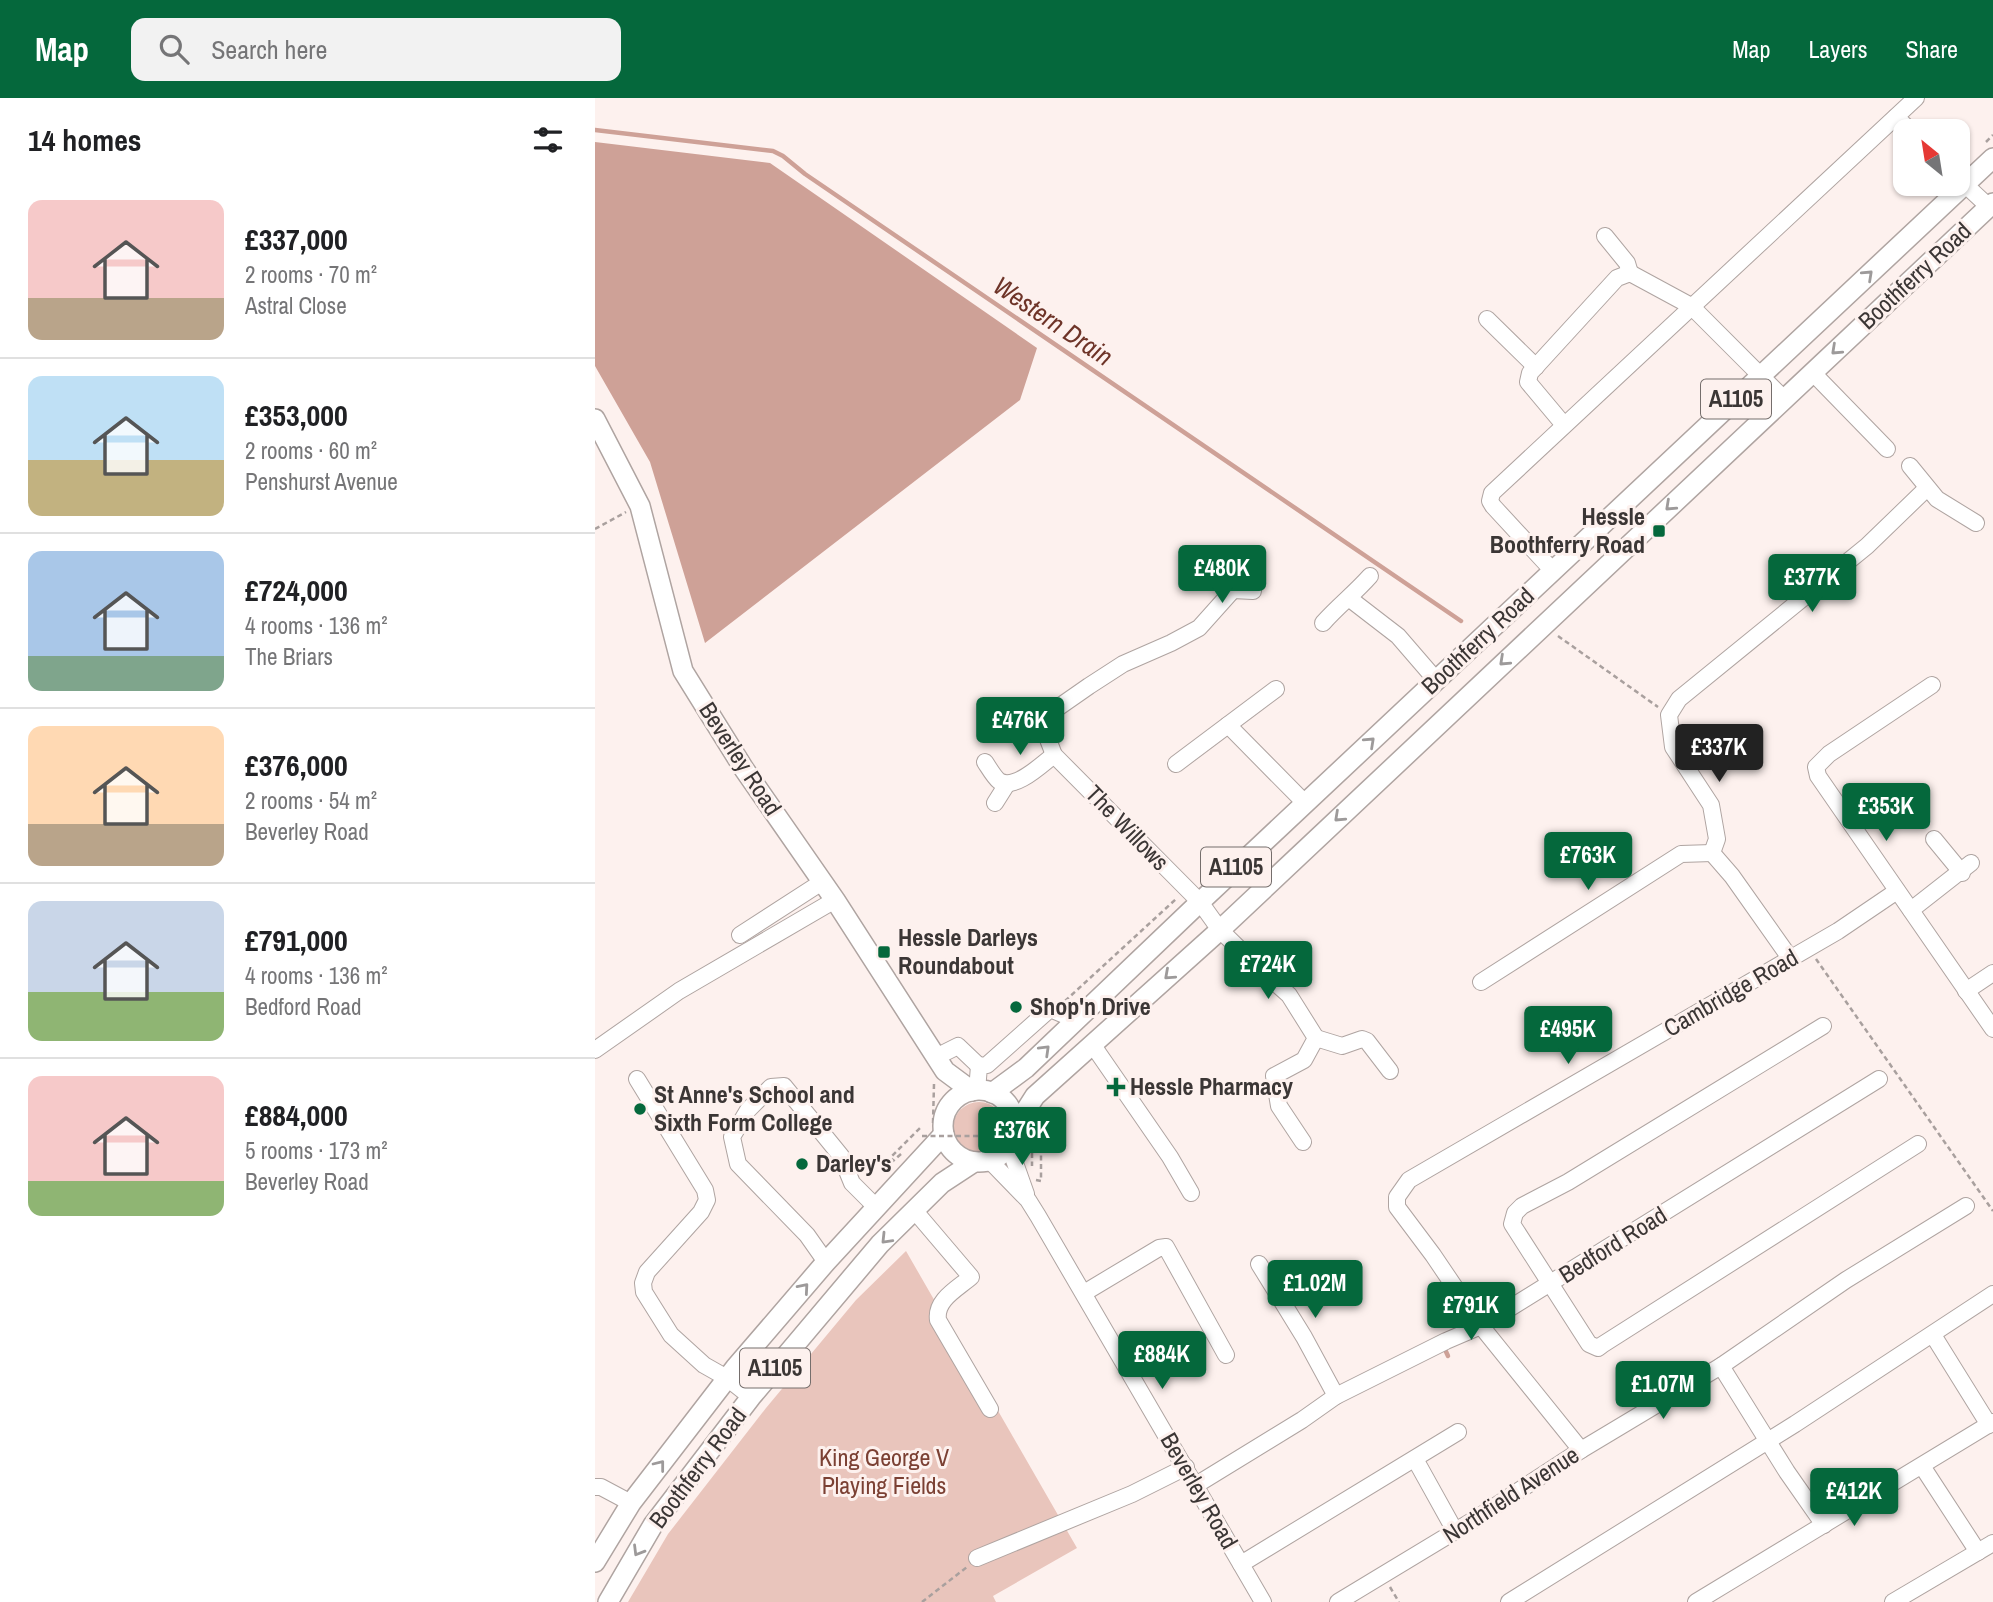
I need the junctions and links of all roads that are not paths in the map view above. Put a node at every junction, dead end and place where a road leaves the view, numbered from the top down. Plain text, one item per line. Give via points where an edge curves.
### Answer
1 (1916, 98) edge
2 (1896, 117) joint
3 (1993, 158) edge
4 (1971, 174) edge
5 (1971, 189) edge
6 (1946, 196) edge
7 (1991, 205) edge
8 (1605, 236) dead end
9 (1630, 273) junction
10 (1691, 306) junction
11 (1487, 319) dead end
12 (1536, 368) junction
13 (1812, 372) junction
14 (1760, 377) junction
15 (1784, 399) junction
16 (595, 419) edge
17 (1565, 425) junction
18 (1887, 449) dead end
19 (1910, 466) dead end
20 (1926, 489) junction
21 (1976, 523) dead end
22 (1228, 571) dead end
23 (1553, 571) junction
24 (1370, 576) dead end
25 (1233, 590) junction
26 (1253, 591) dead end
27 (1350, 599) junction
28 (1323, 623) dead end
29 (1436, 680) junction
30 (1932, 685) dead end
31 (1276, 689) dead end
32 (1228, 725) junction
33 (1054, 755) junction
34 (985, 762) dead end
35 (1176, 764) dead end
36 (1007, 783) junction
37 (995, 803) dead end
38 (1305, 803) junction
39 (1934, 839) dead end
40 (1712, 853) junction
41 (822, 882) junction
42 (1897, 891) junction
43 (835, 900) junction
44 (1200, 902) junction
45 (1911, 910) junction
46 (1220, 930) junction
47 (740, 935) dead end
48 (1790, 958) junction
49 (1993, 973) edge
50 (1481, 982) dead end
51 (1966, 991) junction
52 (1076, 1020) junction
53 (1823, 1026) dead end
54 (1993, 1029) edge
55 (1316, 1038) junction
56 (1092, 1044) junction
57 (595, 1050) edge
58 (940, 1064) junction
59 (979, 1066) junction
60 (1390, 1070) dead end
61 (637, 1079) dead end
62 (1879, 1079) dead end
63 (980, 1091) junction
64 (950, 1105) junction
65 (1023, 1132) junction
66 (944, 1134) junction
67 (1303, 1142) dead end
68 (1918, 1144) dead end
69 (1009, 1146) junction
70 (982, 1161) junction
71 (1191, 1193) dead end
72 (1028, 1200) junction
73 (1966, 1206) dead end
74 (876, 1207) junction
75 (914, 1210) junction
76 (827, 1262) junction
77 (1259, 1264) dead end
78 (1551, 1283) junction
79 (1084, 1293) junction
80 (1993, 1294) edge
81 (1481, 1326) junction
82 (1933, 1335) junction
83 (1226, 1355) dead end
84 (1721, 1366) junction
85 (727, 1378) junction
86 (1336, 1396) junction
87 (751, 1397) junction
88 (990, 1409) dead end
89 (1991, 1424) edge
90 (1458, 1432) dead end
91 (1767, 1442) junction
92 (1581, 1450) junction
93 (1415, 1459) junction
94 (1922, 1466) junction
95 (1186, 1467) junction
96 (1196, 1485) junction
97 (595, 1487) edge
98 (631, 1503) junction
99 (1824, 1525) junction
100 (1455, 1531) junction
101 (1993, 1543) edge
102 (1978, 1552) junction
103 (978, 1558) road end
104 (595, 1562) edge
105 (1241, 1564) junction
106 (608, 1602) edge
107 (1263, 1602) edge
108 (1338, 1602) edge
109 (1509, 1602) edge
110 (1696, 1602) edge
111 (1893, 1602) edge

1 - 2 street
2 - 10 street
3 - 4 main road, Boothferry Road / A1105
5 - 7 street
14 -> 6 main road, Boothferry Road / A1105
7 -> 13 main road, Boothferry Road / A1105
8 - 9 street
9 - 10 street
9 - 12 street via 1617,278
10 - 14 street
10 - 17 street
11 - 12 street
12 - 17 street via 1528,382
13 - 15 main road, Boothferry Road / A1105
13 - 18 street
14 - 15 street
14 - 23 main road, Boothferry Road / A1105
15 -> 46 main road, Boothferry Road / A1105
16 - 41 main road, Beverley Road via 640,506 683,671
17 - 23 street via 1492,493 1490,501
19 - 20 street
20 - 21 street
20 - 40 street via 1867,546 1679,699 1669,715 1674,747 1711,805 1717,839
22 - 25 street
23 - 29 main road, Boothferry Road / A1105
24 - 27 street
25 - 26 street
25 - 33 street via 1199,628 1122,664 1056,709 1044,730
27 - 28 street
27 - 29 street via 1398,636
38 -> 29 main road, Boothferry Road / A1105
30 - 42 street via 1816,766 1818,776
31 - 32 street
32 - 35 street
32 - 38 street
33 - 36 street via 1017,783
33 - 44 street, The Willows
34 - 36 street via 998,781
36 - 37 street
38 - 44 main road, Boothferry Road / A1105
39 - 45 street via 1966,868
40 - 48 street
40 - 50 street via 1681,854
41 - 43 main road, Beverley Road
41 - 47 street
42 - 45 street
42 - 48 street, Cambridge Road
43 - 57 street via 679,991
43 - 58 main road, Beverley Road
44 - 46 street, The Willows
44 - 52 main road, Boothferry Road / A1105
45 - 51 street
46 - 55 street, The Willows via 1289,995
46 -> 56 main road, Boothferry Road / A1105
48 - 81 street, Cambridge Road via 1409,1180 1397,1197 1397,1207
49 - 51 street
51 - 54 street
52 - 59 street via 1050,1009 987,1065
63 -> 52 main road, Boothferry Road / A1105 via 1026,1068
53 - 78 street via 1515,1213 1512,1224
55 - 60 street via 1339,1046 1367,1041
55 - 67 street via 1304,1060 1275,1076 1279,1106
56 - 65 main road, Boothferry Road / A1105 via 1035,1096
56 - 71 street
58 - 59 street via 958,1046
58 - 63 main road, Beverley Road
58 - 64 main road, Beverley Road
59 - 63 street
61 - 85 street via 707,1200 647,1272 644,1292 671,1335 704,1365
62 - 78 street, Bedford Road
63 - 64 main road
63 - 65 main road via 1002,1098
64 - 66 main road
65 - 69 main road
66 - 70 main road via 955,1153
66 - 74 main road, Boothferry Road / A1105
68 - 78 street via 1598,1348 1589,1344
69 - 70 main road
69 - 72 street, Beverley Road
70 - 72 street, Beverley Road
70 - 75 main road, Boothferry Road / A1105 via 941,1183
72 - 79 street, Beverley Road
73 - 84 street, Northfield Avenue via 1846,1280
74 - 76 main road, Boothferry Road / A1105
74 - 76 street via 852,1183 841,1156 784,1086 772,1087 748,1110 732,1137 738,1164
75 -> 87 main road, Boothferry Road / A1105
75 - 88 street via 971,1277 941,1303 938,1320
85 -> 76 main road, Boothferry Road / A1105
77 - 86 street
78 - 81 street, Bedford Road
79 - 83 street via 1165,1247
79 - 95 street, Beverley Road
80 - 82 street
81 - 86 street, Bedford Road
81 - 92 street
82 - 89 street
82 - 91 street
84 - 91 street
84 - 92 street, Northfield Avenue
85 - 87 street
98 -> 85 main road, Boothferry Road / A1105
86 - 96 street, Bedford Road
87 -> 106 main road, Boothferry Road / A1105 via 653,1525
89 - 94 street
90 - 93 street
91 - 99 street
91 - 109 street
92 - 100 street, Northfield Avenue
93 - 100 street
93 - 105 street
94 - 99 street
94 - 102 street
95 - 96 street, Beverley Road
95 - 103 street
96 - 105 street, Beverley Road
97 - 98 street
98 - 104 main road, Boothferry Road / A1105
99 - 110 street
100 - 108 street, Northfield Avenue
101 - 102 street
102 - 111 street
105 - 107 street, Beverley Road

